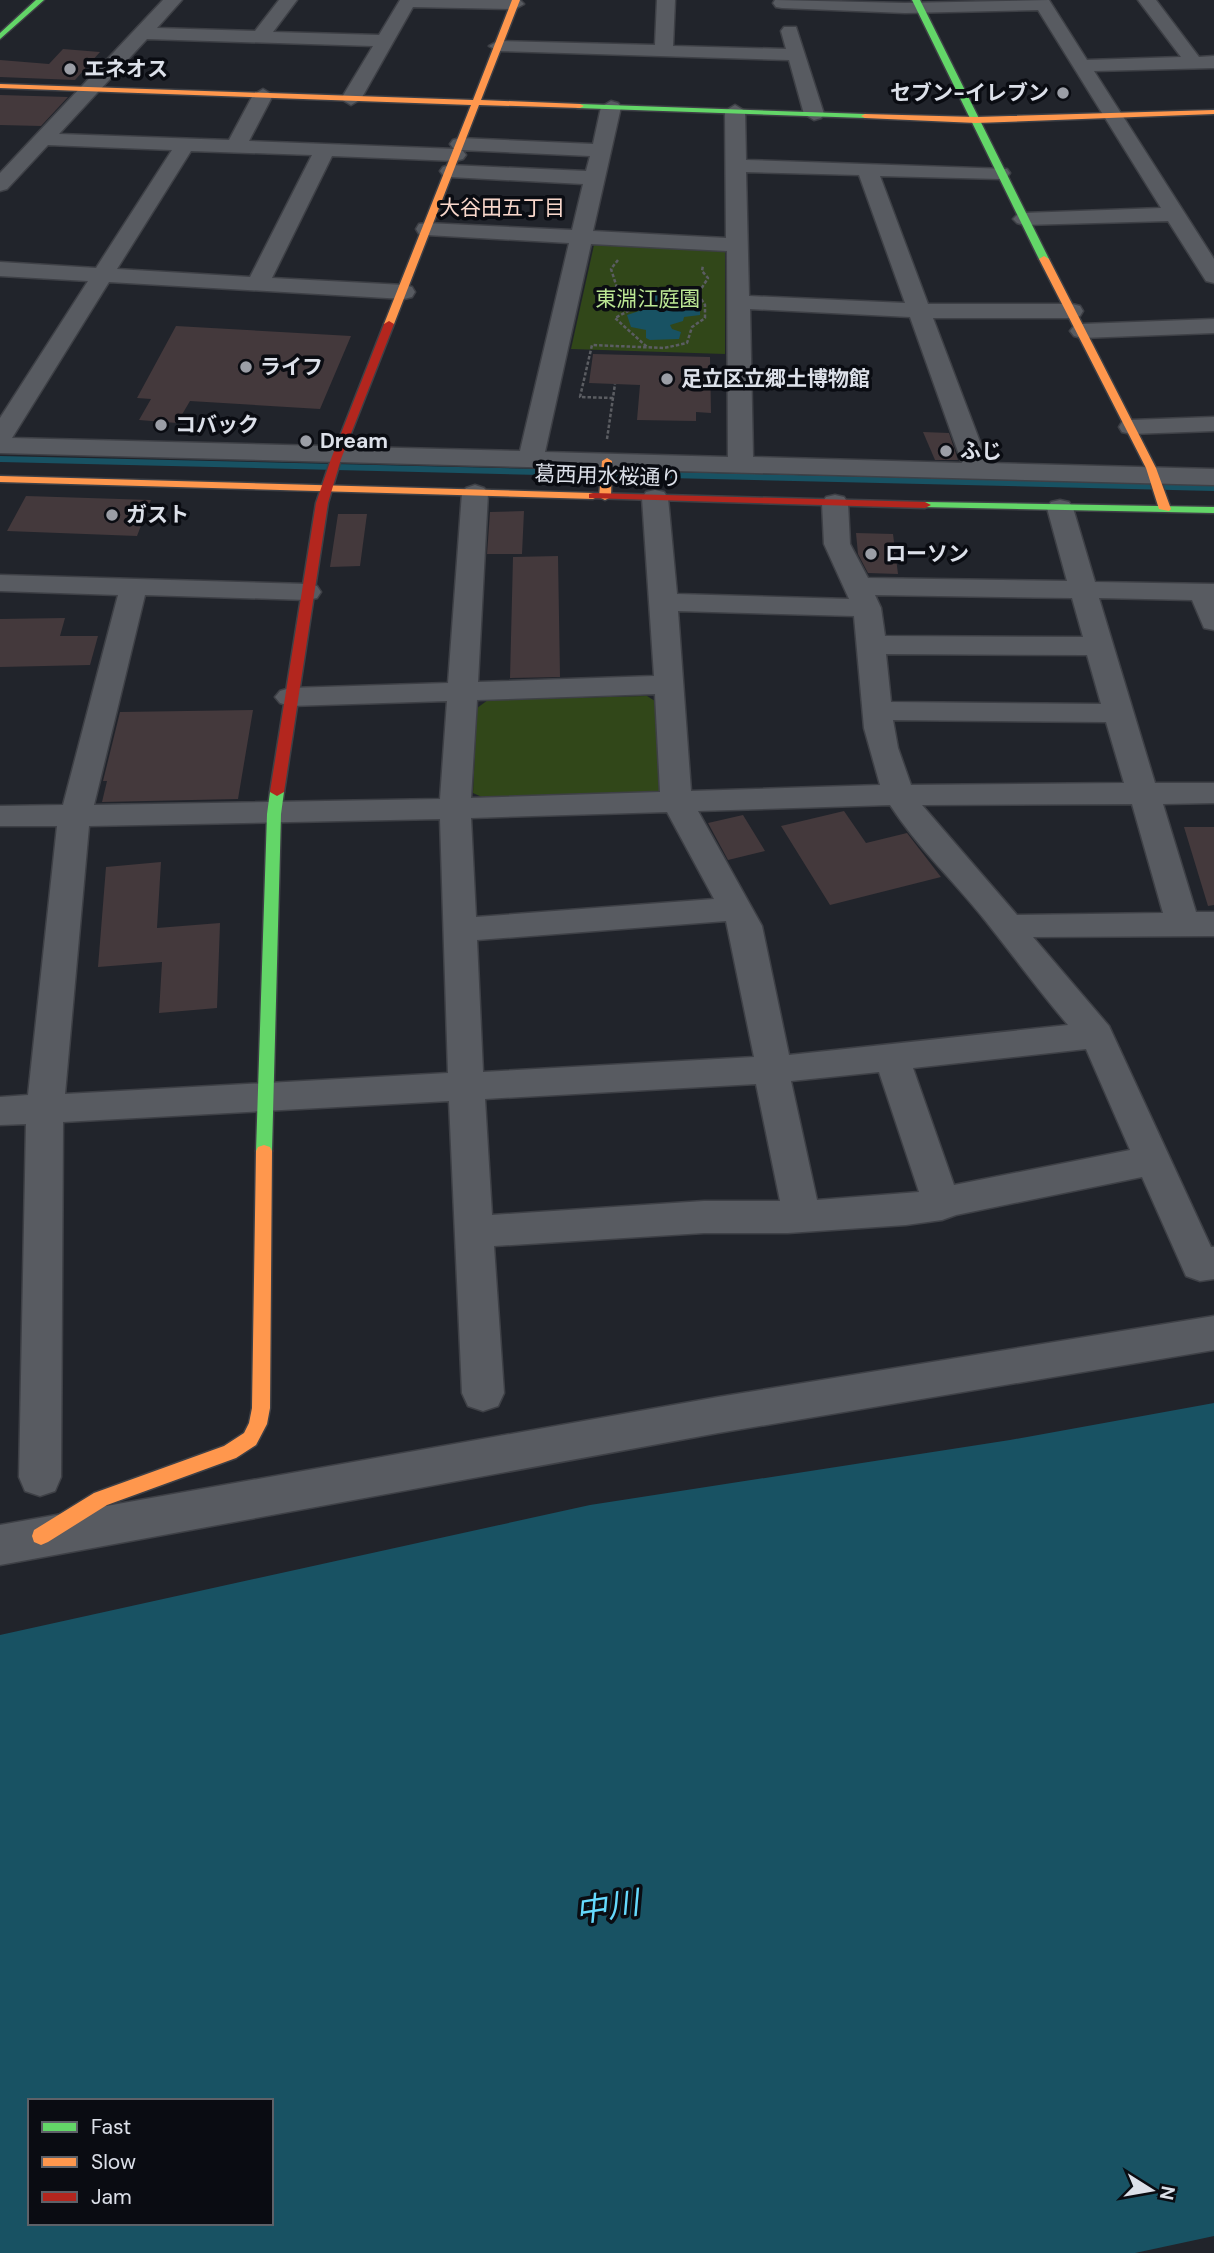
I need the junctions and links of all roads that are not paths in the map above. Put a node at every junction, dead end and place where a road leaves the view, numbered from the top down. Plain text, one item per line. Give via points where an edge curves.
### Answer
1 (40, 0) edge
2 (173, 0) edge
3 (288, 0) edge
4 (666, 0) edge
5 (1147, 0) edge
6 (409, 1) edge
7 (782, 1) edge
8 (515, 2) edge
9 (1041, 3) edge
10 (918, 4) edge
11 (141, 33) junction
12 (0, 37) edge
13 (260, 37) junction
14 (385, 41) junction
15 (498, 46) junction
16 (664, 51) junction
17 (797, 55) junction
18 (1194, 62) junction
19 (1214, 62) edge
20 (1081, 66) junction
21 (0, 86) edge
22 (90, 89) junction
23 (263, 95) junction
24 (351, 99) junction
25 (475, 102) junction
26 (611, 107) junction
27 (735, 111) junction
28 (1214, 112) edge
29 (814, 114) junction
30 (1112, 116) junction
31 (976, 120) junction
32 (43, 139) junction
33 (184, 145) junction
34 (236, 146) junction
35 (325, 149) junction
36 (601, 150) junction
37 (455, 157) junction
38 (736, 166) junction
39 (867, 169) junction
40 (1000, 173) junction
41 (595, 178) junction
42 (0, 185) edge
43 (1174, 214) junction
44 (1024, 219) junction
45 (426, 229) junction
46 (582, 237) junction
47 (738, 245) junction
48 (1205, 246) edge
49 (0, 270) edge
50 (102, 275) junction
51 (1214, 276) edge
52 (258, 283) junction
53 (404, 292) junction
54 (738, 302) junction
55 (919, 311) junction
56 (1077, 321) junction
57 (1214, 326) edge
58 (1214, 424) edge
59 (1131, 427) junction
60 (0, 438) edge
61 (0, 445) edge
62 (337, 456) junction
63 (531, 459) junction
64 (168, 466) junction
65 (741, 466) junction
66 (606, 472) junction
67 (978, 472) junction
68 (1214, 477) edge
69 (0, 479) edge
70 (1157, 483) junction
71 (328, 484) junction
72 (475, 493) junction
73 (655, 498) junction
74 (835, 503) junction
75 (1060, 508) junction
76 (1165, 509) junction
77 (1214, 510) edge
78 (0, 583) edge
79 (133, 587) junction
80 (1083, 589) junction
81 (307, 592) junction
82 (1208, 592) edge
83 (863, 597) junction
84 (664, 602) junction
85 (1214, 622) edge
86 (873, 645) junction
87 (1099, 646) junction
88 (669, 685) junction
89 (464, 691) junction
90 (290, 697) junction
91 (878, 711) junction
92 (1118, 713) junction
93 (1144, 793) junction
94 (1214, 793) edge
95 (899, 795) junction
96 (677, 802) junction
97 (455, 808) junction
98 (274, 814) junction
99 (0, 816) edge
100 (74, 817) junction
101 (735, 909) junction
102 (1198, 924) edge
103 (1009, 929) junction
104 (460, 930) junction
105 (1097, 1035) junction
106 (891, 1056) junction
107 (772, 1070) junction
108 (466, 1086) junction
109 (265, 1098) junction
110 (45, 1109) junction
111 (0, 1111) edge
112 (1151, 1160) junction
113 (942, 1205) junction
114 (802, 1216) junction
115 (475, 1232) junction
116 (1214, 1263) edge
117 (1214, 1333) edge
118 (483, 1393) dead end
119 (40, 1478) dead end
120 (41, 1536) junction
121 (0, 1545) edge

1 - 12 street
2 - 11 street
3 - 13 street
4 - 16 street
5 - 18 street
6 - 8 street
6 - 14 street
7 - 10 street
7 - 17 street
8 - 15 street
9 - 10 street
9 - 20 street
10 - 31 street
11 - 13 street
11 - 22 street
13 - 14 street
14 - 24 street
15 - 16 street
15 - 25 street
16 - 17 street
17 - 29 street
18 - 19 street
18 - 20 street
20 - 30 street
21 - 22 street
22 - 23 street
22 - 32 street
23 - 24 street
23 - 34 street
24 - 25 street
25 - 26 street
25 - 37 street
26 - 27 street
26 - 36 street
27 - 29 street
27 - 38 street
28 - 30 street
29 - 31 street
30 - 31 street
30 - 43 street
31 - 40 street
32 - 33 street
32 - 42 street
33 - 34 street
33 - 50 street
34 - 35 street
35 - 37 street
35 - 52 street
36 - 37 street
36 - 41 street
37 - 41 street
37 - 45 street
38 - 39 street
38 - 47 street
39 - 40 street
39 - 55 street
40 - 44 street
41 - 46 street
43 - 44 street
43 - 48 street
44 - 56 street
45 - 46 street
45 - 53 street
46 - 47 street
46 - 63 street
47 - 54 street
48 - 51 street
49 - 50 street
50 - 52 street
50 - 60 street
52 - 53 street
53 - 62 street
54 - 55 street
54 - 65 street
55 - 56 street
55 - 67 street
56 - 57 street
56 - 59 street
58 - 59 street
59 - 70 street
61 - 64 street
62 - 63 street
62 - 64 street
62 - 71 street
63 - 66 street
64 - 69 street, 葛西用水桜通り
64 - 71 street, 葛西用水桜通り
65 - 66 street
65 - 67 street
66 - 72 street, 葛西用水桜通り
66 - 73 street, 葛西用水桜通り
67 - 70 street
68 - 70 street
70 - 76 street
71 - 72 street, 葛西用水桜通り
71 - 81 street
72 - 89 street
73 - 74 street, 葛西用水桜通り
73 - 84 street
74 - 75 street, 葛西用水桜通り
74 - 83 street via 837,544
75 - 76 street, 葛西用水桜通り
75 - 80 street
76 - 77 street, 葛西用水桜通り
78 - 79 street
79 - 81 street
79 - 100 street
80 - 82 street
80 - 83 street
80 - 87 street
81 - 90 street
82 - 85 street
83 - 84 street
83 - 86 street
84 - 88 street
86 - 87 street
86 - 91 street
87 - 92 street
88 - 89 street
88 - 96 street
89 - 90 street
89 - 97 street
90 - 98 street
91 - 92 street
91 - 95 street via 883,748
92 - 93 street
93 - 94 street
93 - 95 street
93 - 102 street
95 - 96 street
95 - 103 street
96 - 97 street
96 - 101 street
97 - 98 street
97 - 104 street
98 - 100 street
98 - 109 street
99 - 100 street
100 - 110 street
101 - 104 street
101 - 107 street via 745,926
102 - 103 street via 1023,925
103 - 105 street
104 - 108 street
105 - 106 street
105 - 112 street
106 - 107 street
106 - 113 street
107 - 108 street
107 - 114 street
108 - 109 street
108 - 115 street
109 - 110 street
109 - 120 street via 258,1424 250,1439 230,1452 100,1499
110 - 111 street
110 - 119 street
112 - 113 street
112 - 116 street via 1200,1265
113 - 114 street
114 - 115 street via 704,1217
115 - 118 street
117 - 120 street via 705,1417
120 - 121 street

